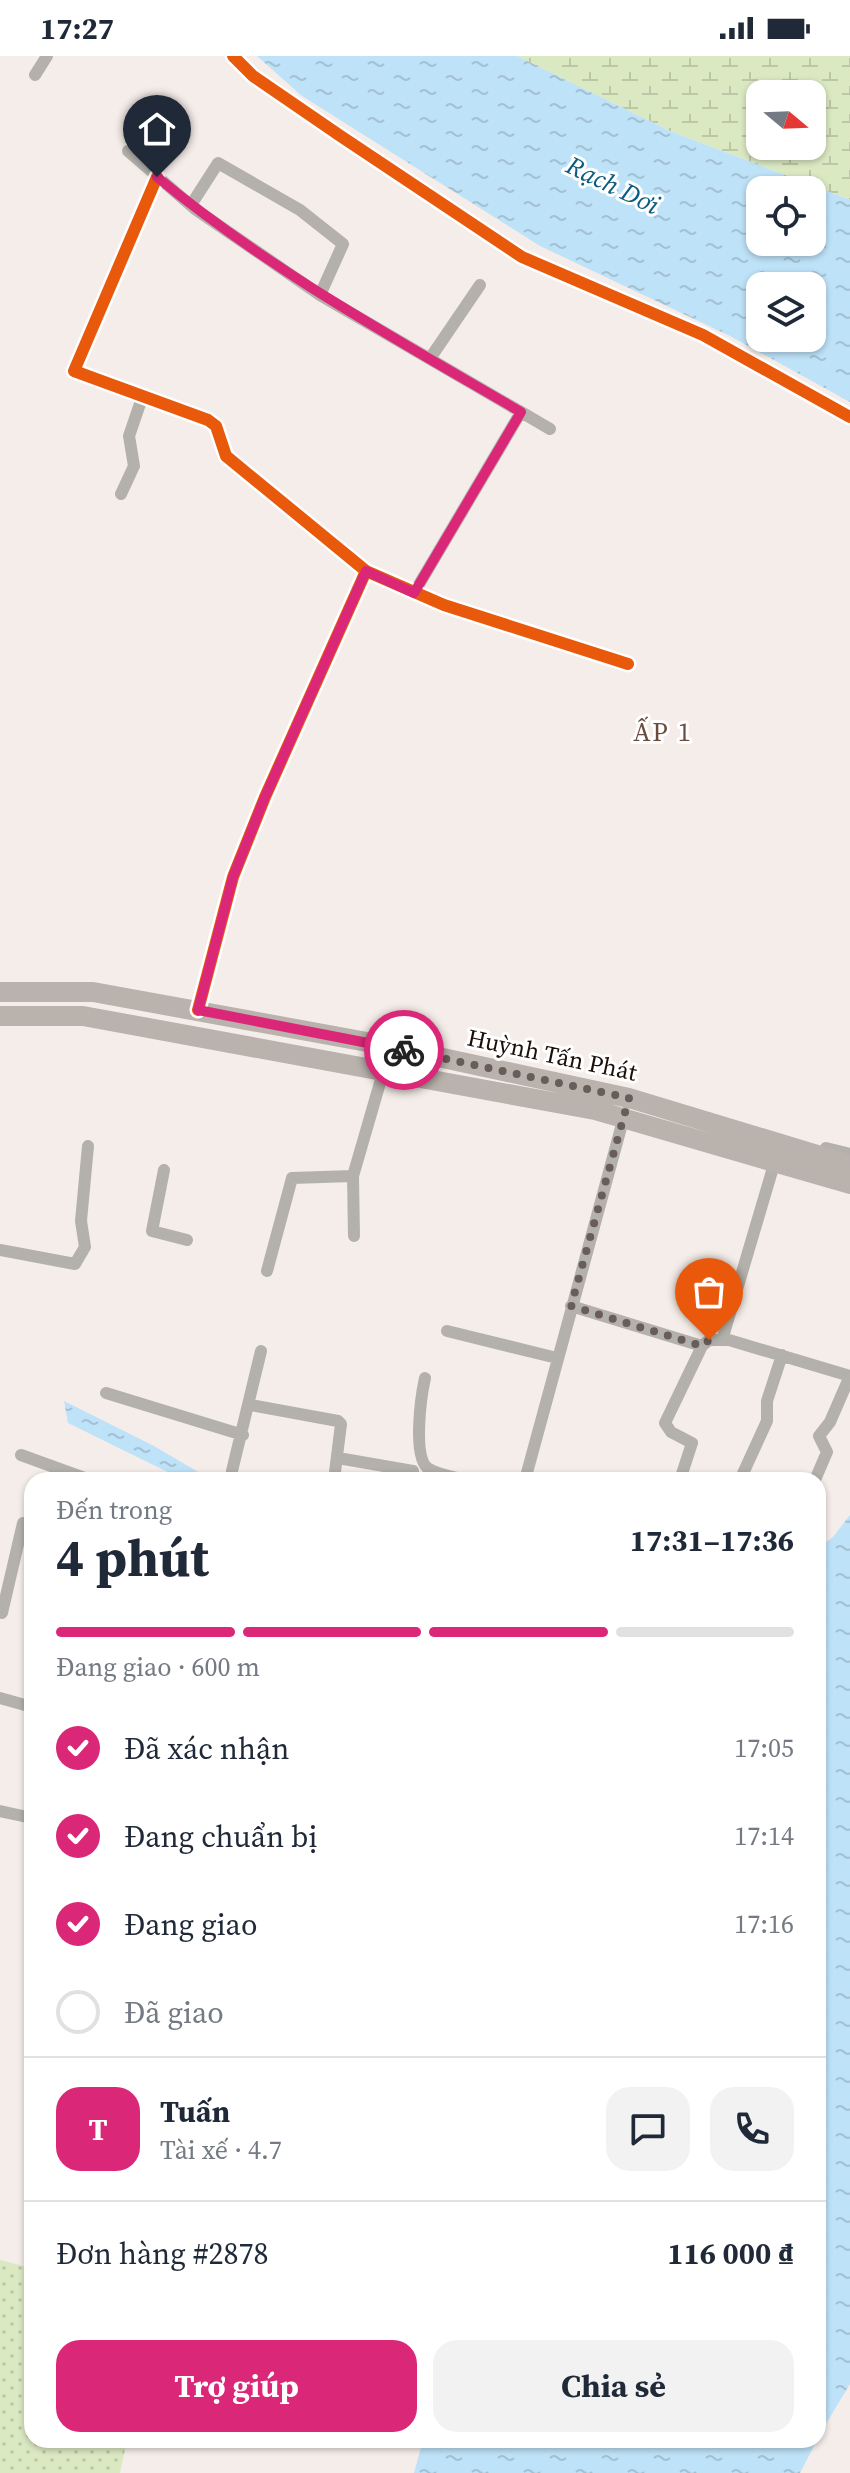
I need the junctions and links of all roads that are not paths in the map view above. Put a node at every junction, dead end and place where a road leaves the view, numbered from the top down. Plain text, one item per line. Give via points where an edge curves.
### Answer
1 (47, 56) edge
2 (233, 56) edge
3 (35, 75) dead end
4 (128, 151) dead end
5 (157, 177) junction
6 (191, 205) junction
7 (480, 285) dead end
8 (320, 295) junction
9 (431, 357) junction
10 (143, 395) junction
11 (521, 412) junction
12 (850, 417) edge
13 (550, 429) dead end
14 (121, 494) dead end
15 (366, 571) junction
16 (414, 593) junction
17 (628, 664) dead end
18 (0, 992) edge
19 (198, 1010) junction
20 (0, 1016) edge
21 (192, 1034) junction
22 (384, 1069) junction
23 (626, 1108) junction
24 (88, 1146) dead end
25 (779, 1154) junction
26 (850, 1154) edge
27 (850, 1165) edge
28 (164, 1170) dead end
29 (353, 1176) junction
30 (850, 1184) edge
31 (354, 1236) dead end
32 (187, 1240) dead end
33 (0, 1250) edge
34 (267, 1271) dead end
35 (571, 1306) junction
36 (447, 1331) dead end
37 (722, 1340) junction
38 (702, 1346) junction
39 (261, 1351) dead end
40 (782, 1355) junction
41 (557, 1358) junction
42 (425, 1378) dead end
43 (106, 1393) dead end
44 (251, 1405) junction
45 (243, 1435) junction
46 (21, 1455) dead end
47 (338, 1458) junction
48 (232, 1471) dead end
49 (68, 1472) edge
50 (335, 1472) edge
51 (413, 1472) edge
52 (437, 1472) edge
53 (527, 1472) edge
54 (683, 1472) edge
55 (744, 1472) edge
56 (818, 1472) edge
57 (23, 1523) dead end
58 (2, 1613) dead end
59 (0, 1698) edge
60 (24, 1705) edge
61 (0, 1811) edge
62 (24, 1816) edge

1 - 3 street
2 - 12 street via 253,76 339,135 543,268 703,335
4 - 5 street
5 - 6 street
5 - 10 street via 74,371
6 - 8 street
6 - 8 street via 218,163 300,210 343,244
7 - 9 street
8 - 9 street
9 - 11 street
10 - 14 street via 129,436 134,466
10 - 15 street via 216,426 226,456
11 - 13 street
11 - 16 street
15 - 16 street
15 - 19 street via 238,864
16 - 17 street
18 - 19 main road, Huỳnh Tấn Phát via 93,992
19 - 21 main road
19 - 23 main road, Huỳnh Tấn Phát via 378,1044
20 - 21 main road, Huỳnh Tấn Phát via 83,1016
21 - 22 main road, Huỳnh Tấn Phát
22 - 23 main road, Huỳnh Tấn Phát
22 - 29 street
23 - 25 main road, Huỳnh Tấn Phát
23 - 35 street
24 - 33 street via 81,1258 75,1264
25 - 26 street via 789,1138
25 - 27 main road, Huỳnh Tấn Phát
25 - 30 main road, Huỳnh Tấn Phát
25 - 37 street
28 - 32 street via 152,1231
29 - 31 street
29 - 34 street via 292,1178
35 - 38 street
35 - 41 street
36 - 41 street
37 - 38 street
37 - 40 street
38 - 54 street via 665,1423 692,1443
39 - 44 street
40 - 55 street via 767,1401 767,1421
40 - 56 street via 850,1376 819,1436 827,1452
41 - 53 street
42 - 52 street via 422,1461
43 - 45 street
44 - 45 street
44 - 47 street via 338,1421
45 - 48 street
46 - 49 street
47 - 50 street
47 - 51 street
57 - 58 street
59 - 60 street
61 - 62 street

